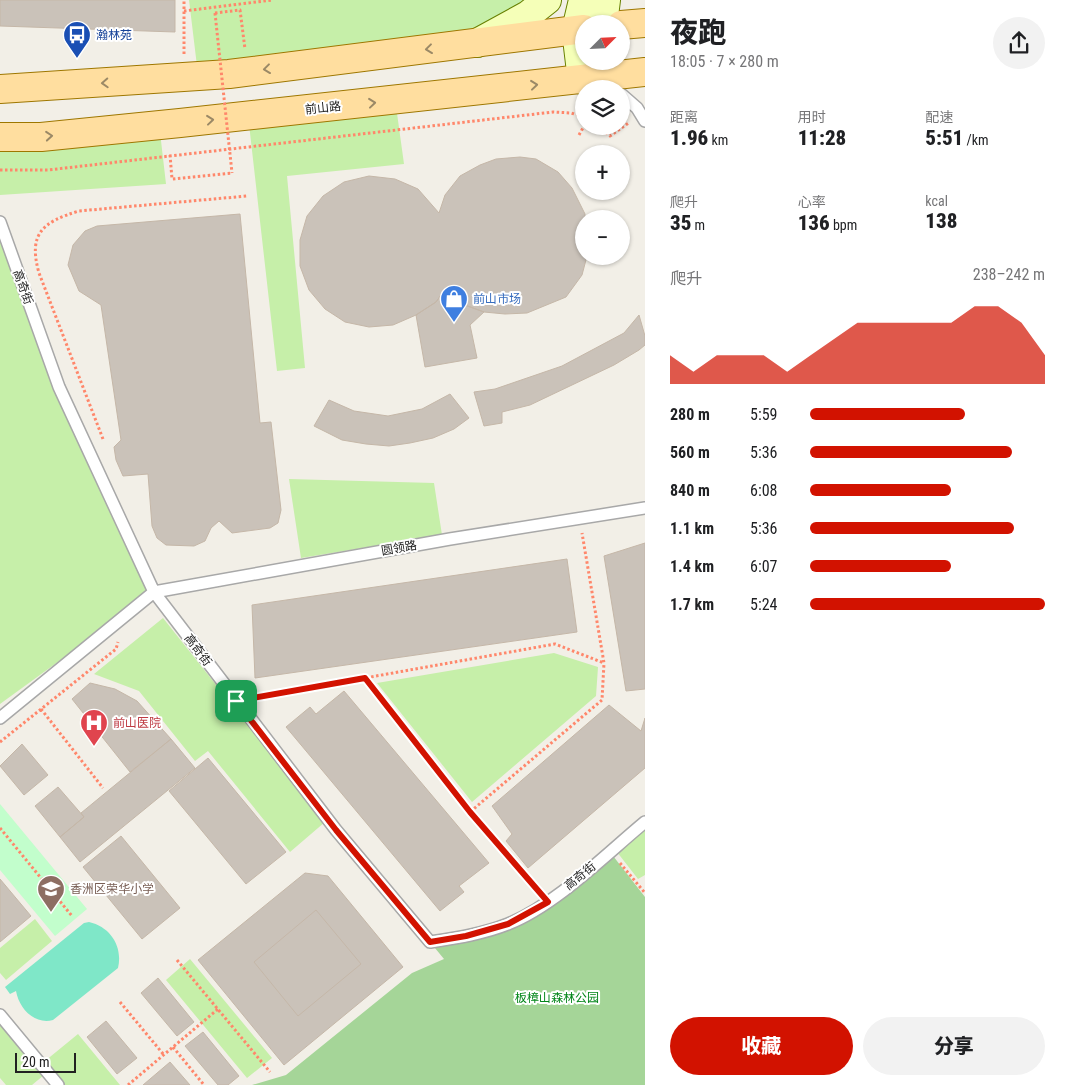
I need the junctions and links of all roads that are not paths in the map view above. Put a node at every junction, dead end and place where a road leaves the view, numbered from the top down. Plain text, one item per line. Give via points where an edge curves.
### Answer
1 (547, 0) edge
2 (583, 0) edge
3 (606, 0) edge
4 (581, 15) edge
5 (604, 15) edge
6 (645, 23) edge
7 (630, 24) edge
8 (575, 30) edge
9 (477, 43) junction
10 (645, 72) edge
11 (604, 80) edge
12 (575, 83) edge
13 (0, 89) edge
14 (630, 106) edge
15 (643, 117) edge
16 (0, 137) edge
17 (0, 222) edge
18 (645, 508) edge
19 (154, 592) junction
20 (0, 718) edge
21 (645, 822) edge
22 (0, 1015) edge
23 (58, 1085) edge

1 - 9 main road via 528,15
2 - 4 main road
3 - 5 main road
6 - 7 main road
8 - 9 main road
9 -> 13 main road via 248,72
10 - 11 main road, 前山路
16 -> 12 main road, 前山路 via 50,136
14 - 15 lane
17 - 19 lane, 高奇街 via 60,387
18 - 19 lane, 圆领路
19 - 20 lane
19 - 21 lane, 高奇街 via 336,830 430,942 508,924 548,902
22 - 23 lane

